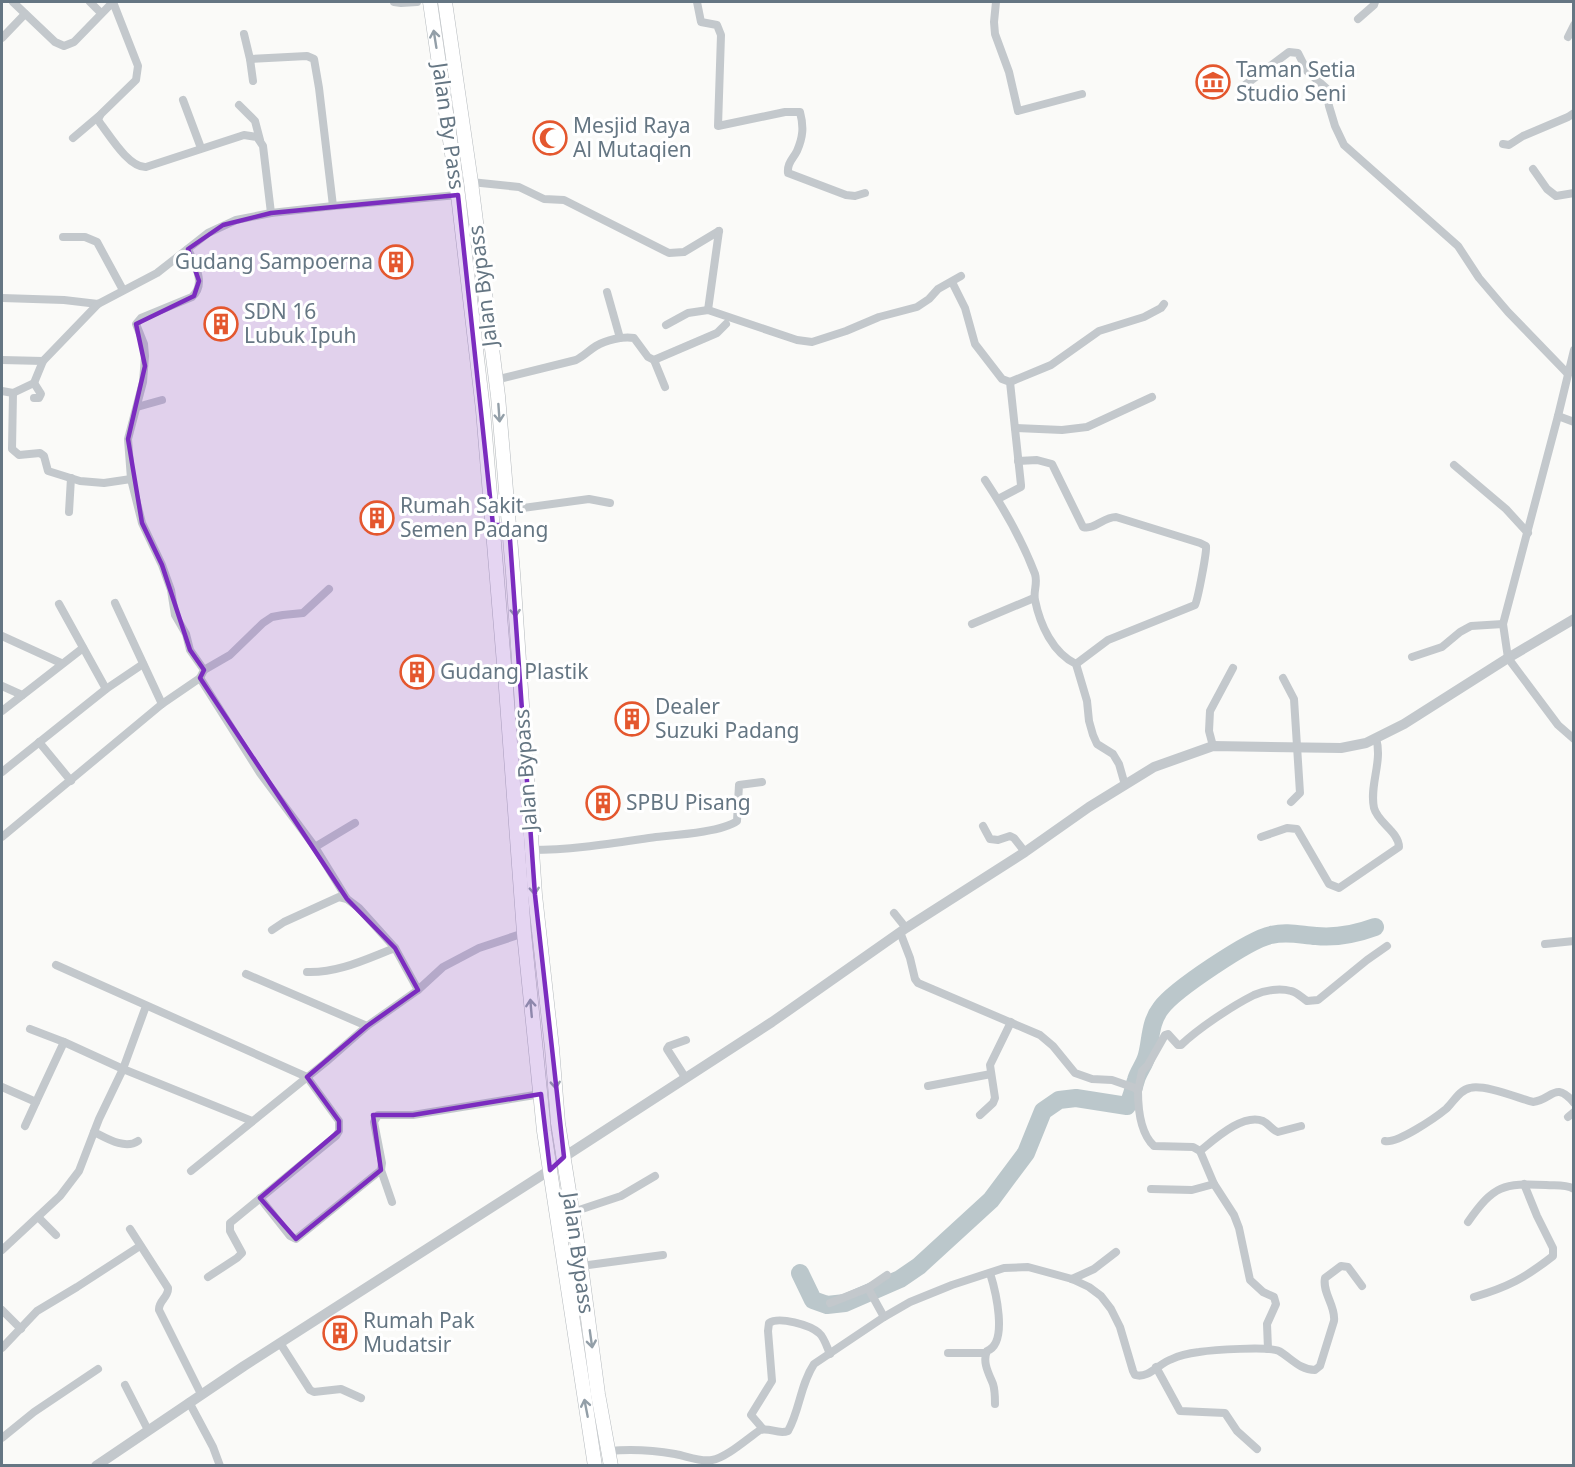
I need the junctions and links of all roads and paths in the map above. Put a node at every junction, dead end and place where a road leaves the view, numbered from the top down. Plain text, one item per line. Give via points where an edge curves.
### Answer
1 (13, 2) edge
2 (90, 2) edge
3 (394, 2) edge
4 (417, 2) edge
5 (430, 2) edge
6 (445, 2) edge
7 (697, 2) edge
8 (996, 2) edge
9 (1375, 2) edge
10 (101, 13) junction
11 (25, 14) junction
12 (1358, 18) dead end
13 (1574, 25) edge
14 (244, 34) dead end
15 (1568, 37) dead end
16 (2, 38) edge
17 (250, 59) junction
18 (253, 81) dead end
19 (1245, 85) dead end
20 (1082, 94) dead end
21 (183, 100) dead end
22 (239, 105) dead end
23 (1574, 112) edge
24 (99, 116) junction
25 (73, 138) dead end
26 (260, 140) junction
27 (1503, 144) dead end
28 (201, 148) junction
29 (1533, 169) dead end
30 (471, 182) junction
31 (865, 193) dead end
32 (1574, 193) edge
33 (458, 195) junction
34 (333, 206) junction
35 (271, 213) junction
36 (63, 237) dead end
37 (188, 249) junction
38 (961, 276) dead end
39 (952, 282) junction
40 (123, 290) junction
41 (607, 292) dead end
42 (2, 298) edge
43 (98, 304) junction
44 (1164, 304) dead end
45 (708, 310) junction
46 (726, 324) dead end
47 (666, 326) dead end
48 (620, 338) junction
49 (1574, 350) edge
50 (2, 360) edge
51 (654, 360) junction
52 (43, 361) junction
53 (1568, 374) junction
54 (495, 380) junction
55 (1010, 382) junction
56 (34, 383) junction
57 (665, 387) dead end
58 (2, 391) edge
59 (13, 393) junction
60 (1152, 397) dead end
61 (34, 398) dead end
62 (162, 400) dead end
63 (137, 407) junction
64 (1558, 417) junction
65 (1574, 422) edge
66 (1015, 428) junction
67 (1018, 461) junction
68 (1454, 465) dead end
69 (71, 478) junction
70 (131, 479) junction
71 (985, 480) dead end
72 (998, 499) junction
73 (610, 503) dead end
74 (508, 510) junction
75 (69, 512) dead end
76 (493, 525) junction
77 (509, 525) junction
78 (1528, 533) junction
79 (329, 589) dead end
80 (1034, 598) junction
81 (115, 603) dead end
82 (59, 604) dead end
83 (1574, 619) edge
84 (972, 624) dead end
85 (1503, 624) junction
86 (2, 636) edge
87 (83, 648) junction
88 (1412, 657) dead end
89 (1508, 658) junction
90 (61, 663) junction
91 (143, 664) junction
92 (1076, 664) junction
93 (1233, 668) dead end
94 (202, 674) junction
95 (1283, 678) dead end
96 (2, 686) edge
97 (106, 689) junction
98 (22, 695) junction
99 (162, 704) junction
100 (2, 711) edge
101 (1376, 738) junction
102 (1574, 739) edge
103 (39, 742) junction
104 (1213, 746) junction
105 (1298, 747) junction
106 (2, 772) edge
107 (71, 781) junction
108 (762, 782) dead end
109 (1125, 785) junction
110 (1291, 802) dead end
111 (355, 823) dead end
112 (983, 826) dead end
113 (2, 837) edge
114 (1261, 837) dead end
115 (315, 847) junction
116 (531, 850) junction
117 (1025, 852) junction
118 (347, 899) junction
119 (894, 913) dead end
120 (272, 930) dead end
121 (903, 930) junction
122 (524, 933) junction
123 (1574, 941) edge
124 (1545, 944) dead end
125 (1387, 946) dead end
126 (395, 948) junction
127 (56, 965) dead end
128 (307, 972) dead end
129 (246, 974) dead end
130 (417, 990) junction
131 (146, 1006) junction
132 (1011, 1022) junction
133 (367, 1026) junction
134 (30, 1029) dead end
135 (686, 1040) dead end
136 (64, 1042) junction
137 (123, 1069) junction
138 (991, 1074) junction
139 (307, 1077) junction
140 (685, 1077) junction
141 (928, 1086) dead end
142 (2, 1087) edge
143 (1135, 1088) junction
144 (541, 1094) junction
145 (36, 1102) junction
146 (1574, 1103) edge
147 (980, 1115) dead end
148 (252, 1121) junction
149 (25, 1126) dead end
150 (1301, 1126) dead end
151 (94, 1132) junction
152 (138, 1141) dead end
153 (1385, 1141) dead end
154 (1200, 1151) junction
155 (564, 1157) junction
156 (381, 1170) junction
157 (549, 1170) junction
158 (190, 1171) dead end
159 (655, 1176) dead end
160 (1214, 1184) junction
161 (1524, 1184) junction
162 (1151, 1189) dead end
163 (1574, 1189) edge
164 (260, 1198) junction
165 (392, 1202) dead end
166 (573, 1212) junction
167 (38, 1217) junction
168 (1468, 1221) dead end
169 (130, 1229) dead end
170 (56, 1235) dead end
171 (140, 1246) junction
172 (2, 1250) edge
173 (1116, 1252) dead end
174 (663, 1255) dead end
175 (581, 1266) junction
176 (990, 1273) junction
177 (887, 1275) dead end
178 (208, 1277) dead end
179 (1072, 1279) junction
180 (1362, 1286) dead end
181 (870, 1292) junction
182 (1474, 1297) dead end
183 (830, 1303) dead end
184 (2, 1310) edge
185 (884, 1317) junction
186 (21, 1329) junction
187 (280, 1343) junction
188 (2, 1348) edge
189 (1268, 1349) junction
190 (948, 1353) dead end
191 (985, 1353) junction
192 (830, 1354) junction
193 (1156, 1367) junction
194 (98, 1369) dead end
195 (125, 1385) dead end
196 (201, 1394) junction
197 (361, 1398) dead end
198 (189, 1402) junction
199 (995, 1404) dead end
200 (763, 1429) junction
201 (148, 1430) junction
202 (2, 1438) edge
203 (1257, 1449) dead end
204 (609, 1451) junction
205 (714, 1463) edge
206 (96, 1466) edge
207 (220, 1466) edge
208 (595, 1466) edge
209 (611, 1466) edge

1 - 11 street
2 - 10 street
3 - 4 street
33 -> 5 highway, Jalan By Pass
6 - 30 highway, Jalan Bypass
7 - 31 street via 701,22 717,25 721,35 718,126 800,112 804,129 788,173 846,195
8 - 20 street via 995,34 1018,111
9 - 12 street
10 - 11 street via 74,42 64,46
10 - 24 street via 113,2 139,74
11 - 16 street
13 - 15 street
14 - 17 street
17 - 18 street
17 - 34 street via 314,59
19 - 53 street via 1289,52 1298,53 1307,71 1326,88 1344,145 1458,246 1508,312
21 - 28 street
22 - 26 street via 255,121
23 - 27 street via 1509,145
24 - 25 street
24 - 28 street via 100,123 129,160 139,167
26 - 28 street via 244,135
26 - 35 street
29 - 32 street via 1552,194
30 - 45 street via 519,187 540,198 564,200 669,253 684,252 718,231
30 - 54 highway, Jalan Bypass
33 - 34 street
33 - 76 highway, Jalan By Pass
34 - 35 street
35 - 37 street via 224,225
36 - 40 street via 85,237 97,242
37 - 40 street via 157,273
37 - 63 street via 199,281 198,290 192,297 141,318 136,324 145,356
38 - 39 street
39 - 45 street via 917,307 806,342
39 - 55 street via 975,344 1002,379
40 - 43 street
41 - 48 street
42 - 43 street
43 - 52 street
44 - 55 street via 1144,317 1099,331 1051,365
45 - 47 street via 688,313
46 - 51 street via 717,333
48 - 51 street via 634,338
48 - 54 street via 599,344 576,360
49 - 53 street
50 - 52 street
51 - 57 street
52 - 56 street
53 - 64 street
54 -> 74 highway, Jalan Bypass
55 - 66 street
56 - 59 street
56 - 61 street via 41,394
58 - 59 street
59 - 69 street via 12,449 19,455 40,453 48,471
60 - 66 street via 1087,427
62 - 63 street
63 - 70 street via 129,439
64 - 65 street
64 - 78 street
66 - 67 street
67 - 72 street via 1021,487
67 - 92 street via 1052,464 1083,527 1116,517 1200,543 1207,549 1195,605 1108,640
68 - 78 street
69 - 70 street via 94,484
69 - 75 street
70 - 94 street via 142,523 171,590 175,615
71 - 72 street
72 - 80 street via 1038,583
73 - 74 street via 589,499
74 - 77 highway, Jalan Bypass
76 - 77 highway
76 - 122 highway, Jalan By Pass
77 -> 116 highway, Jalan Bypass
78 - 85 street
79 - 94 street via 303,613 263,623 230,655
80 - 84 street
80 - 92 street via 1044,630 1065,658
81 - 91 street
82 - 87 street
83 - 89 street
85 - 88 street via 1471,626 1442,647
85 - 89 street
86 - 90 street
87 - 90 street
87 - 97 street
89 - 101 street
89 - 102 street via 1558,725
90 - 98 street
91 - 97 street
91 - 99 street
92 - 109 street via 1093,735 1097,744 1113,754
93 - 104 street via 1210,711
94 - 99 street
94 - 115 street via 260,773
95 - 105 street via 1294,699
96 - 98 street
97 - 103 street
98 - 100 street
99 - 107 street
101 - 105 street via 1341,748
101 - 114 street via 1379,758 1374,810 1399,847 1339,888 1329,884 1297,829 1287,828
103 - 106 street
103 - 107 street
104 - 105 street
104 - 109 street via 1155,767
105 - 110 street via 1300,793
107 - 113 street
108 - 116 street via 739,785 737,820 729,825 561,850
109 - 117 street
111 - 115 street
112 - 117 street via 990,839 1010,836
115 - 118 street
116 -> 155 highway, Jalan Bypass
117 - 121 street
118 - 120 street via 339,897
118 - 126 street
119 - 121 street
121 - 132 street via 918,983
121 - 140 street via 772,1022
122 - 130 street via 461,956
144 -> 122 highway, Jalan Bypass
123 - 124 street
125 - 143 street via 1318,999 1306,1001 1293,991 1271,990 1255,994 1194,1032 1181,1045 1165,1035
126 - 128 street via 339,970
126 - 130 street
127 - 131 street
129 - 133 street
130 - 133 street
131 - 137 street
131 - 139 street
132 - 138 street via 990,1065
132 - 143 street via 1040,1035 1075,1072
133 - 139 street
134 - 136 street
135 - 140 street via 667,1049
136 - 137 street
136 - 145 street
137 - 148 street
137 - 151 street
138 - 141 street
138 - 147 street via 995,1098
139 - 148 street
139 - 164 street via 339,1120 339,1131
140 - 155 street
142 - 145 street
143 - 154 street via 1141,1120 1154,1146 1193,1147
144 - 156 street via 413,1115 378,1115 374,1122
144 - 157 highway, Jalan Bypass
145 - 149 street
146 - 153 street via 1560,1091 1533,1102 1470,1088 1446,1109 1394,1141
148 - 158 street
150 - 154 street via 1278,1132 1263,1121 1242,1123 1232,1126
151 - 152 street via 126,1145
151 - 167 street via 79,1171
154 - 160 street
155 - 157 street
155 - 166 highway, Jalan Bypass
156 - 164 street via 296,1239
156 - 165 street
157 - 187 street
208 -> 157 highway, Jalan Bypass
159 - 166 street via 621,1196
160 - 162 street via 1192,1190
160 - 189 street via 1239,1228 1250,1280 1274,1297 1276,1304 1267,1324
161 - 163 street
161 - 168 street via 1500,1188 1489,1195
161 - 182 street via 1553,1256 1505,1288
164 - 178 street via 230,1223 241,1256
166 - 175 highway, Jalan Bypass
167 - 170 street
167 - 172 street
169 - 171 street
171 - 186 street via 37,1311
171 - 196 street via 168,1288 159,1310
173 - 179 street
174 - 175 street
175 -> 204 highway, Jalan Bypass
176 - 179 street via 1028,1267
176 - 185 street via 910,1302
176 - 191 street via 999,1325 994,1345
177 - 181 street
179 - 193 street via 1101,1296 1111,1309 1135,1375 1146,1375
180 - 189 street via 1348,1267 1341,1266 1325,1278 1323,1284 1335,1313 1320,1366 1315,1370
181 - 183 street
181 - 185 street
184 - 186 street
185 - 192 street
186 - 188 street
187 - 196 street
187 - 197 street via 310,1390 341,1389
189 - 193 street via 1199,1352
190 - 191 street
191 - 199 street
192 - 200 street via 808,1373 788,1431 781,1434
192 - 200 street via 816,1331 786,1321 769,1323 772,1382 751,1415
193 - 203 street via 1180,1411 1225,1413
194 - 202 street
195 - 201 street
196 - 198 street
198 - 201 street
198 - 207 street
200 - 205 street
201 - 206 street
204 - 205 street via 639,1449
204 - 209 highway, Jalan Bypass

